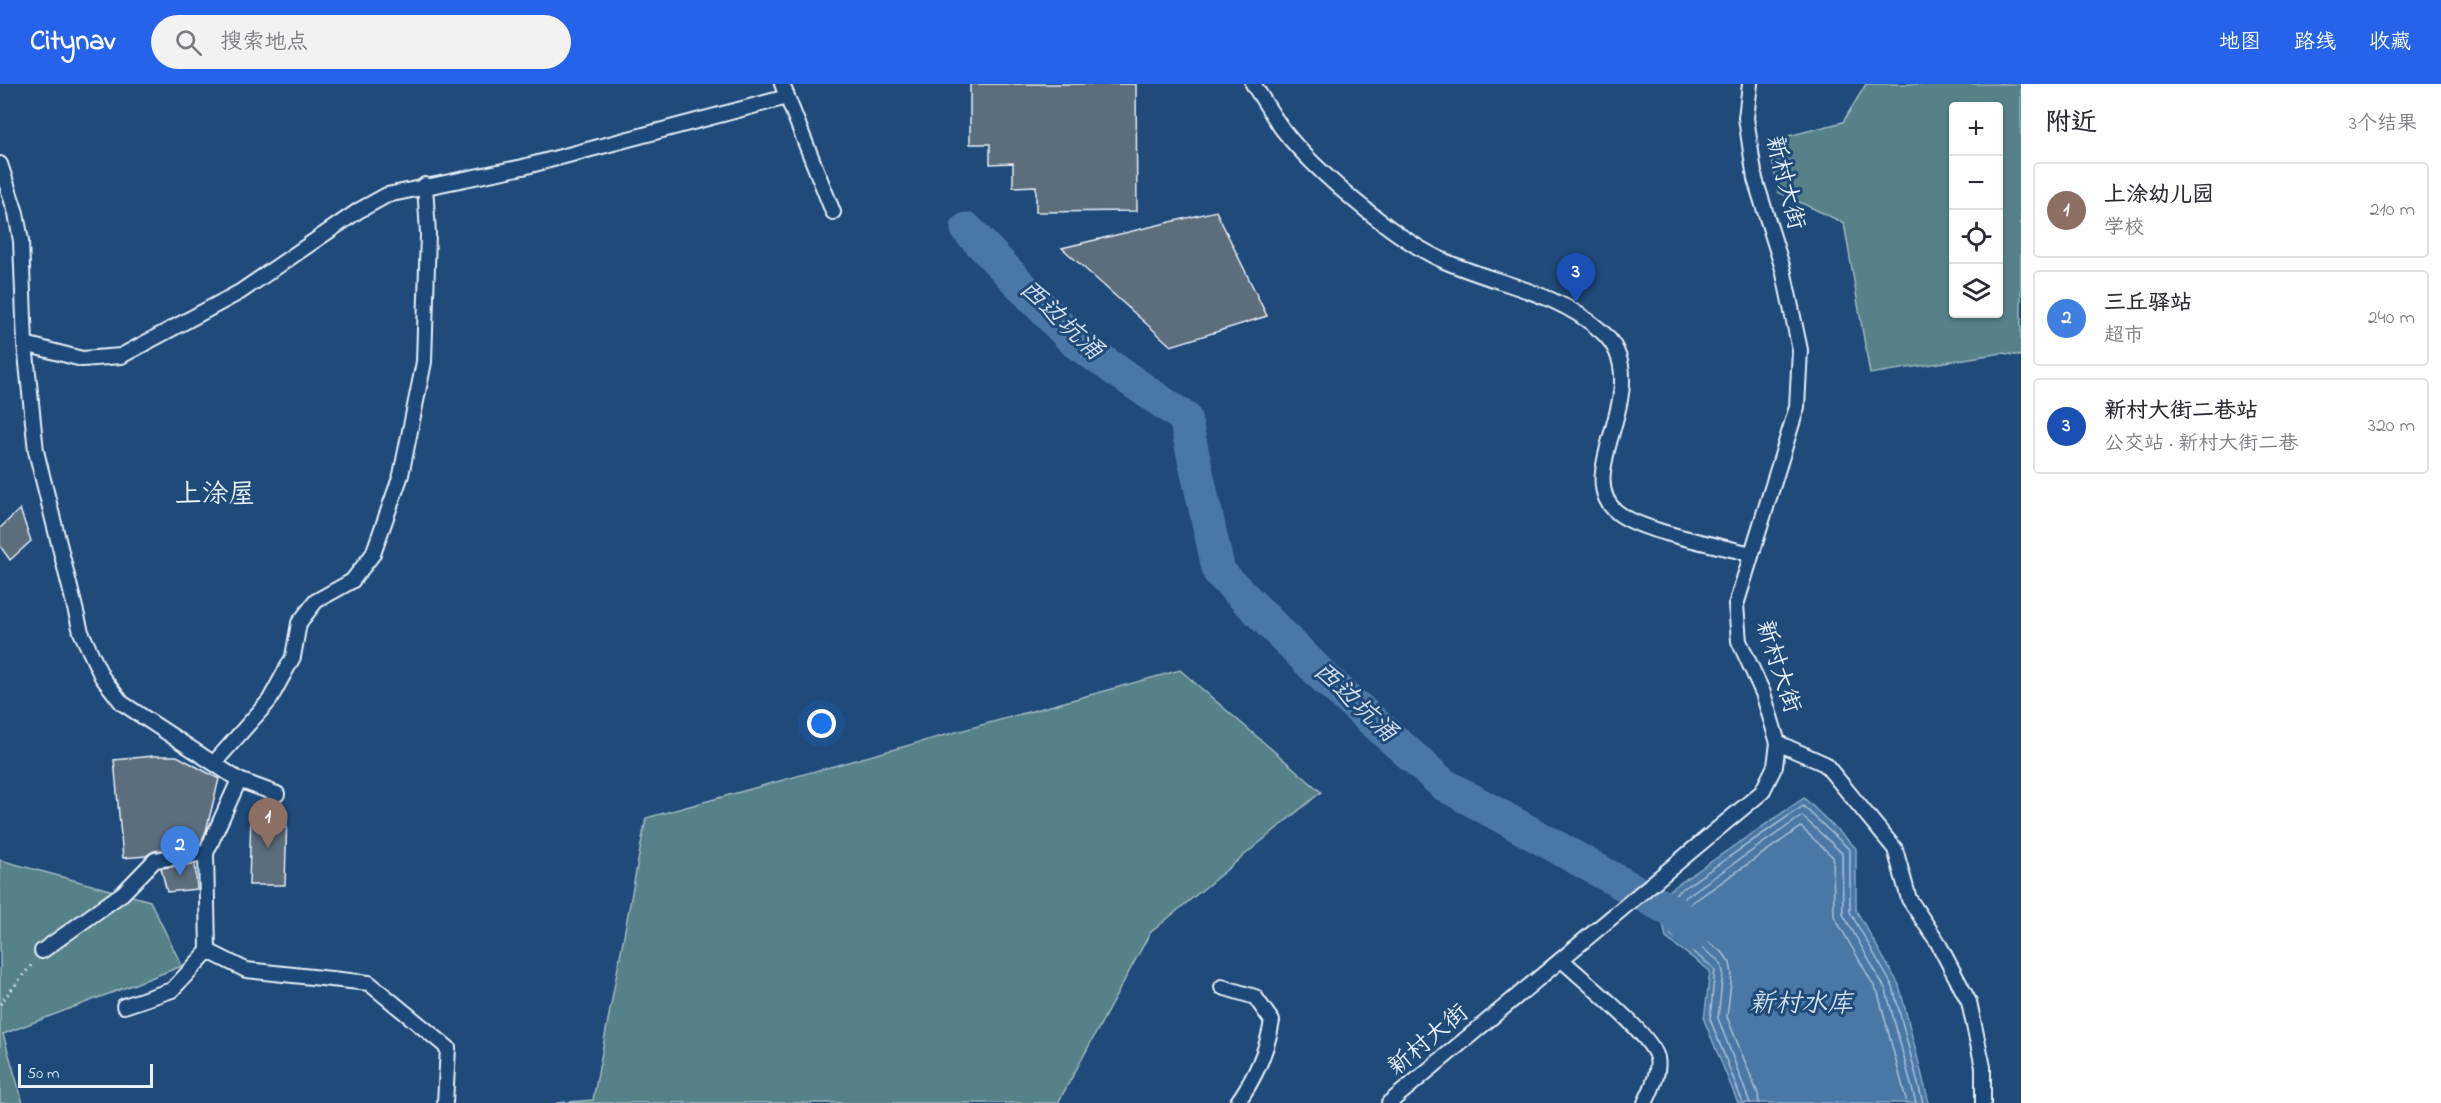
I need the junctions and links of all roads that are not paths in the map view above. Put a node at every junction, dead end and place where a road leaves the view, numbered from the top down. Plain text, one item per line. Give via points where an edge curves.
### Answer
1 (1253, 84) edge
2 (1750, 84) edge
3 (785, 91) edge
4 (0, 164) edge
5 (425, 185) junction
6 (0, 197) edge
7 (833, 212) dead end
8 (16, 213) junction
9 (25, 344) junction
10 (1751, 554) junction
11 (1778, 743) junction
12 (213, 763) junction
13 (239, 780) junction
14 (277, 794) dead end
15 (206, 853) junction
16 (42, 951) road end
17 (208, 951) junction
18 (1562, 960) junction
19 (1222, 987) dead end
20 (124, 1006) dead end
21 (445, 1103) edge
22 (1237, 1103) edge
23 (1389, 1103) edge
24 (1645, 1103) edge
25 (1983, 1103) edge

1 - 10 street via 1283,130 1321,170 1393,230 1440,259 1555,301 1602,332 1619,360 1622,374 1601,480 1603,495 1617,513 1649,527
2 - 10 street, 新村大街 via 1746,118 1755,179 1783,269 1800,350 1797,407
3 - 5 street via 523,167
3 - 7 street
4 - 8 street
5 - 9 street via 387,195 358,211 240,292 121,356 82,359
5 - 12 street via 428,234 424,362 401,475 373,554 352,581 316,601 299,623 293,657 269,701
6 - 8 street
8 - 9 street via 23,270
9 - 12 street via 36,451 81,632 102,677 122,703
10 - 11 street, 新村大街 via 1736,605 1739,641 1763,693
11 - 18 street, 新村大街 via 1775,766 1762,792
11 - 25 street via 1825,764 1895,849 1909,899 1937,941 1969,1002 1983,1067
12 - 13 street
13 - 14 street
13 - 15 street
15 - 16 street via 155,860 123,893
15 - 17 street
17 - 20 street via 172,990
17 - 21 street via 246,970 369,983 448,1048
18 - 23 street, 新村大街
18 - 24 street via 1644,1036 1657,1058 1654,1084
19 - 22 street via 1255,997 1272,1021 1254,1079

